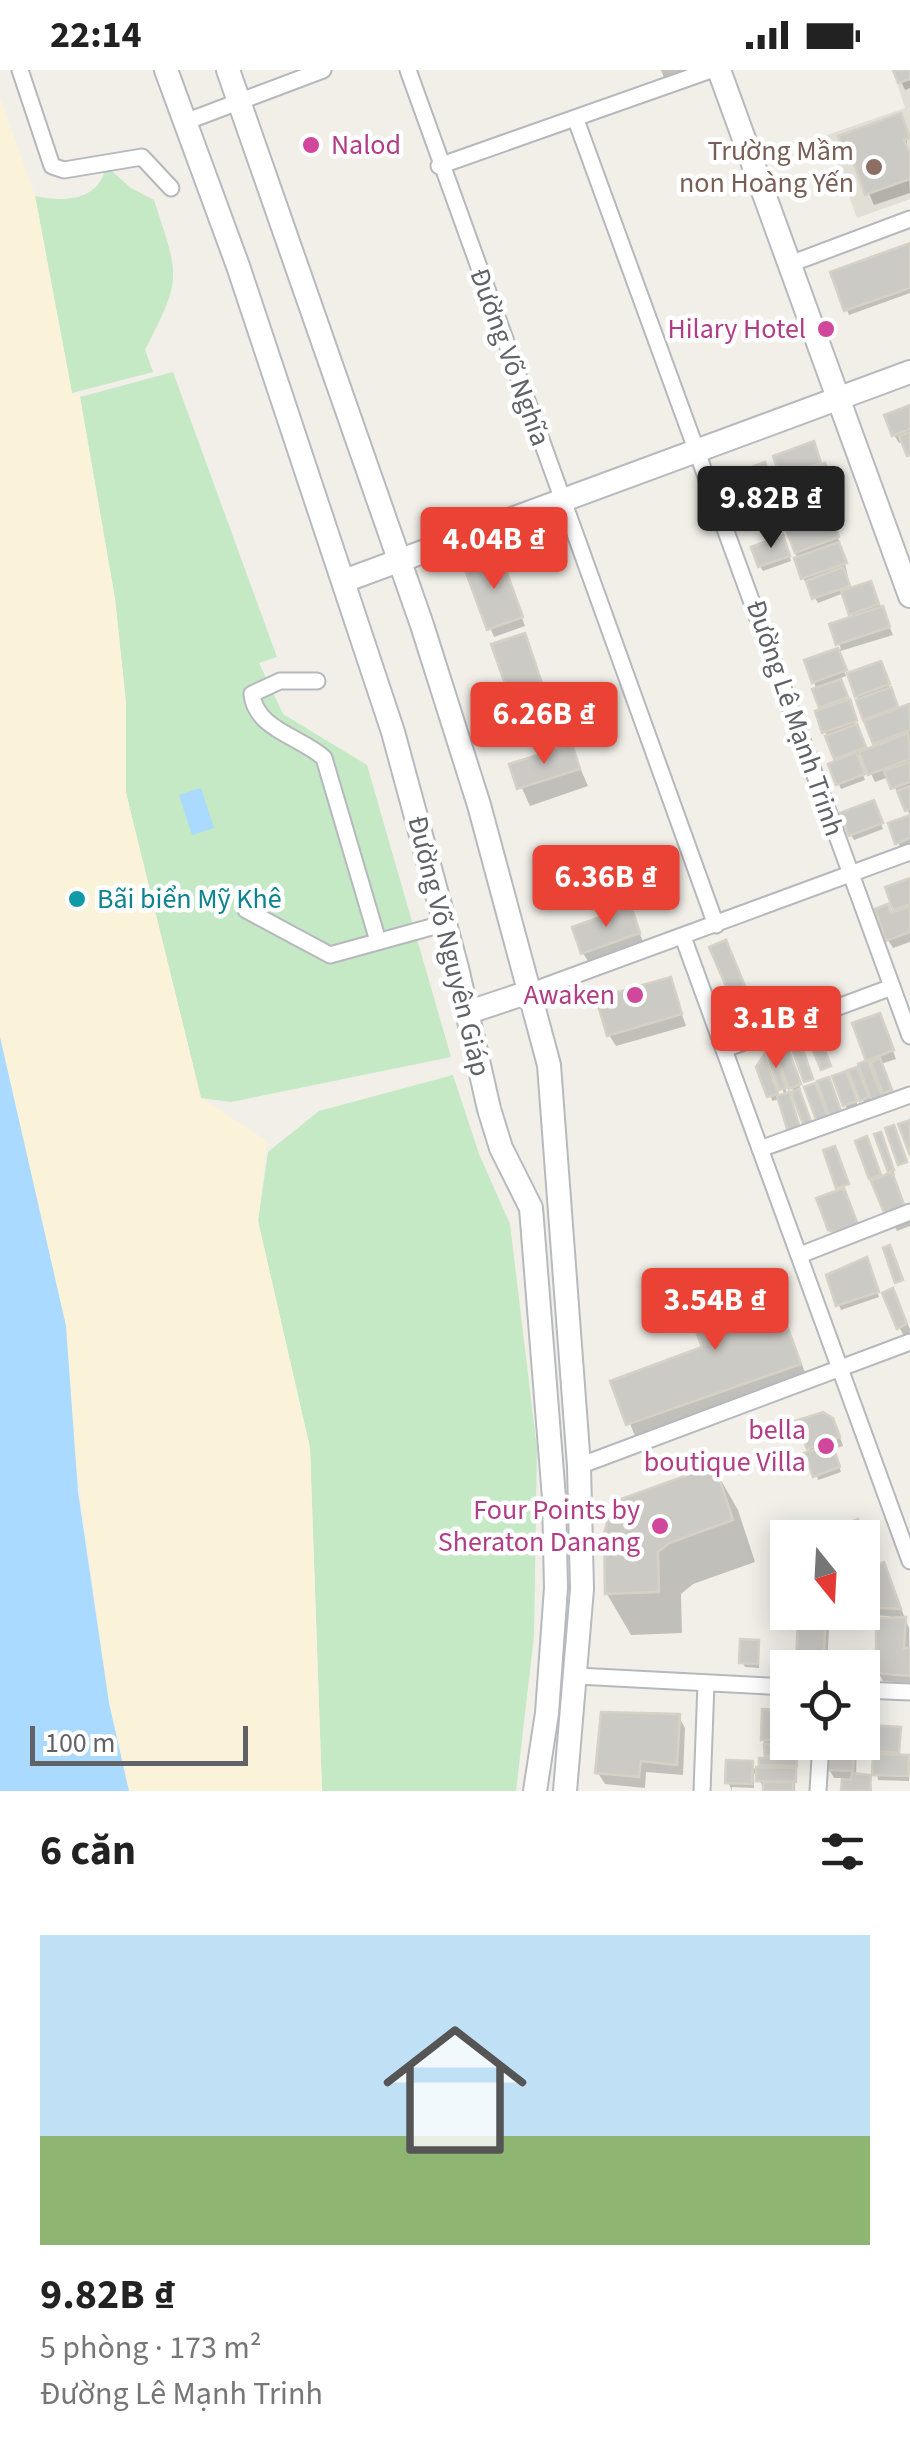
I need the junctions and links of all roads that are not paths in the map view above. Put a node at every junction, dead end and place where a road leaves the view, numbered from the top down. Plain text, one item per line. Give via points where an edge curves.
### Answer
1 (20, 70) edge
2 (166, 70) edge
3 (228, 70) edge
4 (322, 70) edge
5 (408, 70) edge
6 (711, 70) edge
7 (720, 70) edge
8 (240, 101) junction
9 (576, 120) junction
10 (185, 122) junction
11 (439, 166) junction
12 (171, 188) dead end
13 (910, 219) edge
14 (790, 264) junction
15 (910, 372) edge
16 (837, 399) junction
17 (700, 449) junction
18 (562, 498) junction
19 (400, 560) junction
20 (344, 581) junction
21 (910, 596) edge
22 (316, 680) dead end
23 (910, 852) edge
24 (850, 873) junction
25 (246, 910) dead end
26 (446, 924) junction
27 (716, 924) junction
28 (683, 937) junction
29 (378, 941) junction
30 (892, 988) junction
31 (529, 992) junction
32 (469, 1012) junction
33 (910, 1036) edge
34 (725, 1049) junction
35 (910, 1095) edge
36 (760, 1148) junction
37 (910, 1212) edge
38 (800, 1254) junction
39 (910, 1342) edge
40 (839, 1369) junction
41 (579, 1466) junction
42 (552, 1468) junction
43 (910, 1561) edge
44 (550, 1674) junction
45 (577, 1676) junction
46 (706, 1683) junction
47 (770, 1686) edge
48 (880, 1691) edge
49 (910, 1692) edge
50 (819, 1760) edge
51 (535, 1791) edge
52 (564, 1791) edge
53 (702, 1791) edge
54 (818, 1791) edge

1 - 12 street via 52,166 64,170 142,157
2 - 10 main road, Đường Võ Nguyên Giáp
3 - 8 main road
4 - 8 street
5 - 11 street, Đường Võ Nghĩa
6 - 9 street
7 - 14 main road
8 - 10 street
8 - 19 main road
9 - 11 street
9 - 17 street, Đường Lê Mạnh Trinh
10 - 20 main road, Đường Võ Nguyên Giáp
11 - 18 street, Đường Võ Nghĩa
13 - 14 street
14 - 16 main road
15 - 16 main road
16 - 17 main road
16 - 21 main road
17 - 18 main road
17 - 24 street, Đường Lê Mạnh Trinh
18 - 19 main road
18 - 27 street, Đường Võ Nghĩa
19 - 20 main road
19 - 31 main road via 479,805
20 - 26 main road, Đường Võ Nguyên Giáp
22 - 29 street via 280,682 252,694 253,706 324,758
23 - 24 street
24 - 27 street
24 - 30 street, Đường Lê Mạnh Trinh
25 - 29 street via 322,954
26 - 29 street
26 - 32 main road, Đường Võ Nguyên Giáp
27 - 28 street
28 - 31 street
28 - 34 street
30 - 33 street, Đường Lê Mạnh Trinh
30 - 34 street
31 - 32 main road
31 - 41 main road via 549,1065
32 - 42 main road, Đường Võ Nguyên Giáp via 501,1148 530,1208
34 - 36 street
35 - 36 street
36 - 38 street
37 - 38 street
38 - 40 street
39 - 40 street
40 - 41 street
40 - 43 street
41 - 42 main road
41 - 45 main road
42 - 44 main road, Đường Võ Nguyên Giáp via 556,1588
44 - 45 main road
44 - 51 main road, Đường Võ Nguyên Giáp
45 - 46 street
45 - 52 main road
46 - 47 street
46 - 53 street
48 - 49 street
50 - 54 street

